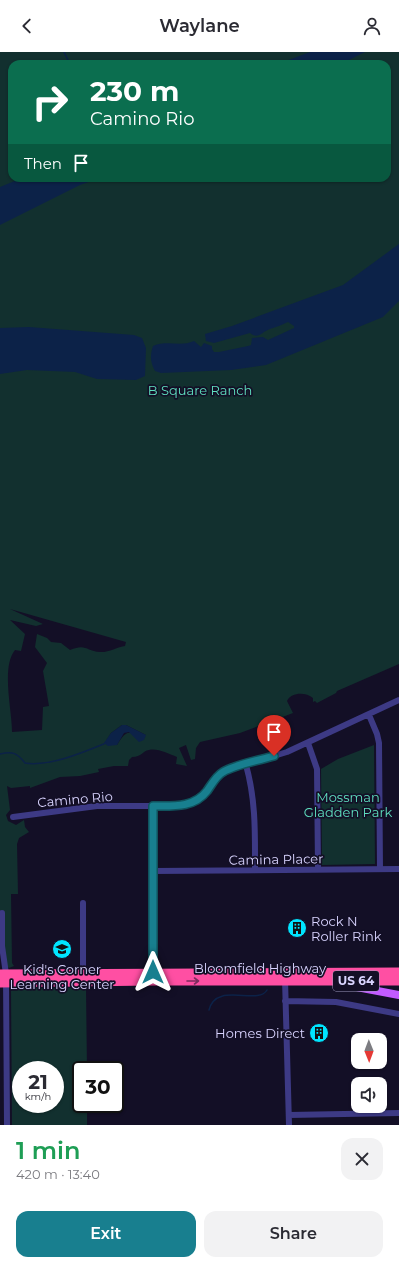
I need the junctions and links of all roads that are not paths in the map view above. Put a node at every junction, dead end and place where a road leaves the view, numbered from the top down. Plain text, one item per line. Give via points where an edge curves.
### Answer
1 (399, 700) edge
2 (369, 715) junction
3 (308, 743) junction
4 (246, 765) junction
5 (153, 806) junction
6 (13, 817) dead end
7 (318, 869) junction
8 (380, 869) junction
9 (399, 869) edge
10 (255, 870) junction
11 (153, 871) junction
12 (83, 903) dead end
13 (2, 913) dead end
14 (285, 971) junction
15 (399, 972) edge
16 (83, 973) junction
17 (153, 976) junction
18 (3, 978) edge
19 (285, 981) junction
20 (314, 981) junction
21 (399, 981) edge
22 (399, 994) edge
23 (285, 1001) junction
24 (399, 1014) edge
25 (399, 1113) edge
26 (289, 1115) junction
27 (7, 1125) edge
28 (289, 1125) edge

1 - 2 street, Camino Rio
2 - 3 street, Camino Rio
2 - 8 street via 379,743
3 - 4 street, Camino Rio
3 - 7 street via 317,773
4 - 5 street, Camino Rio via 224,771 200,799 190,804
4 - 10 street via 255,806
5 - 6 street, Camino Rio via 97,806
5 - 11 street
7 - 8 street, Camina Placer
7 - 10 street, Camina Placer
8 - 9 street, Camina Placer
10 - 11 street, Camina Placer
11 - 17 street
12 - 16 street
13 - 18 street
14 - 15 highway, Bloomfield Highway / US 64
14 - 17 highway, Bloomfield Highway / US 64
14 - 19 street
16 - 17 highway, Bloomfield Highway / US 64
16 - 18 highway, Bloomfield Highway / US 64
17 - 18 highway, Bloomfield Highway / US 64
17 -> 19 highway, Bloomfield Highway / US 64
18 - 27 street
19 - 20 highway, Bloomfield Highway / US 64
19 - 23 street
20 - 21 highway, Bloomfield Highway / US 64
20 - 22 main road
23 - 24 street via 342,1003
23 - 26 street
25 - 26 street
26 - 28 street

